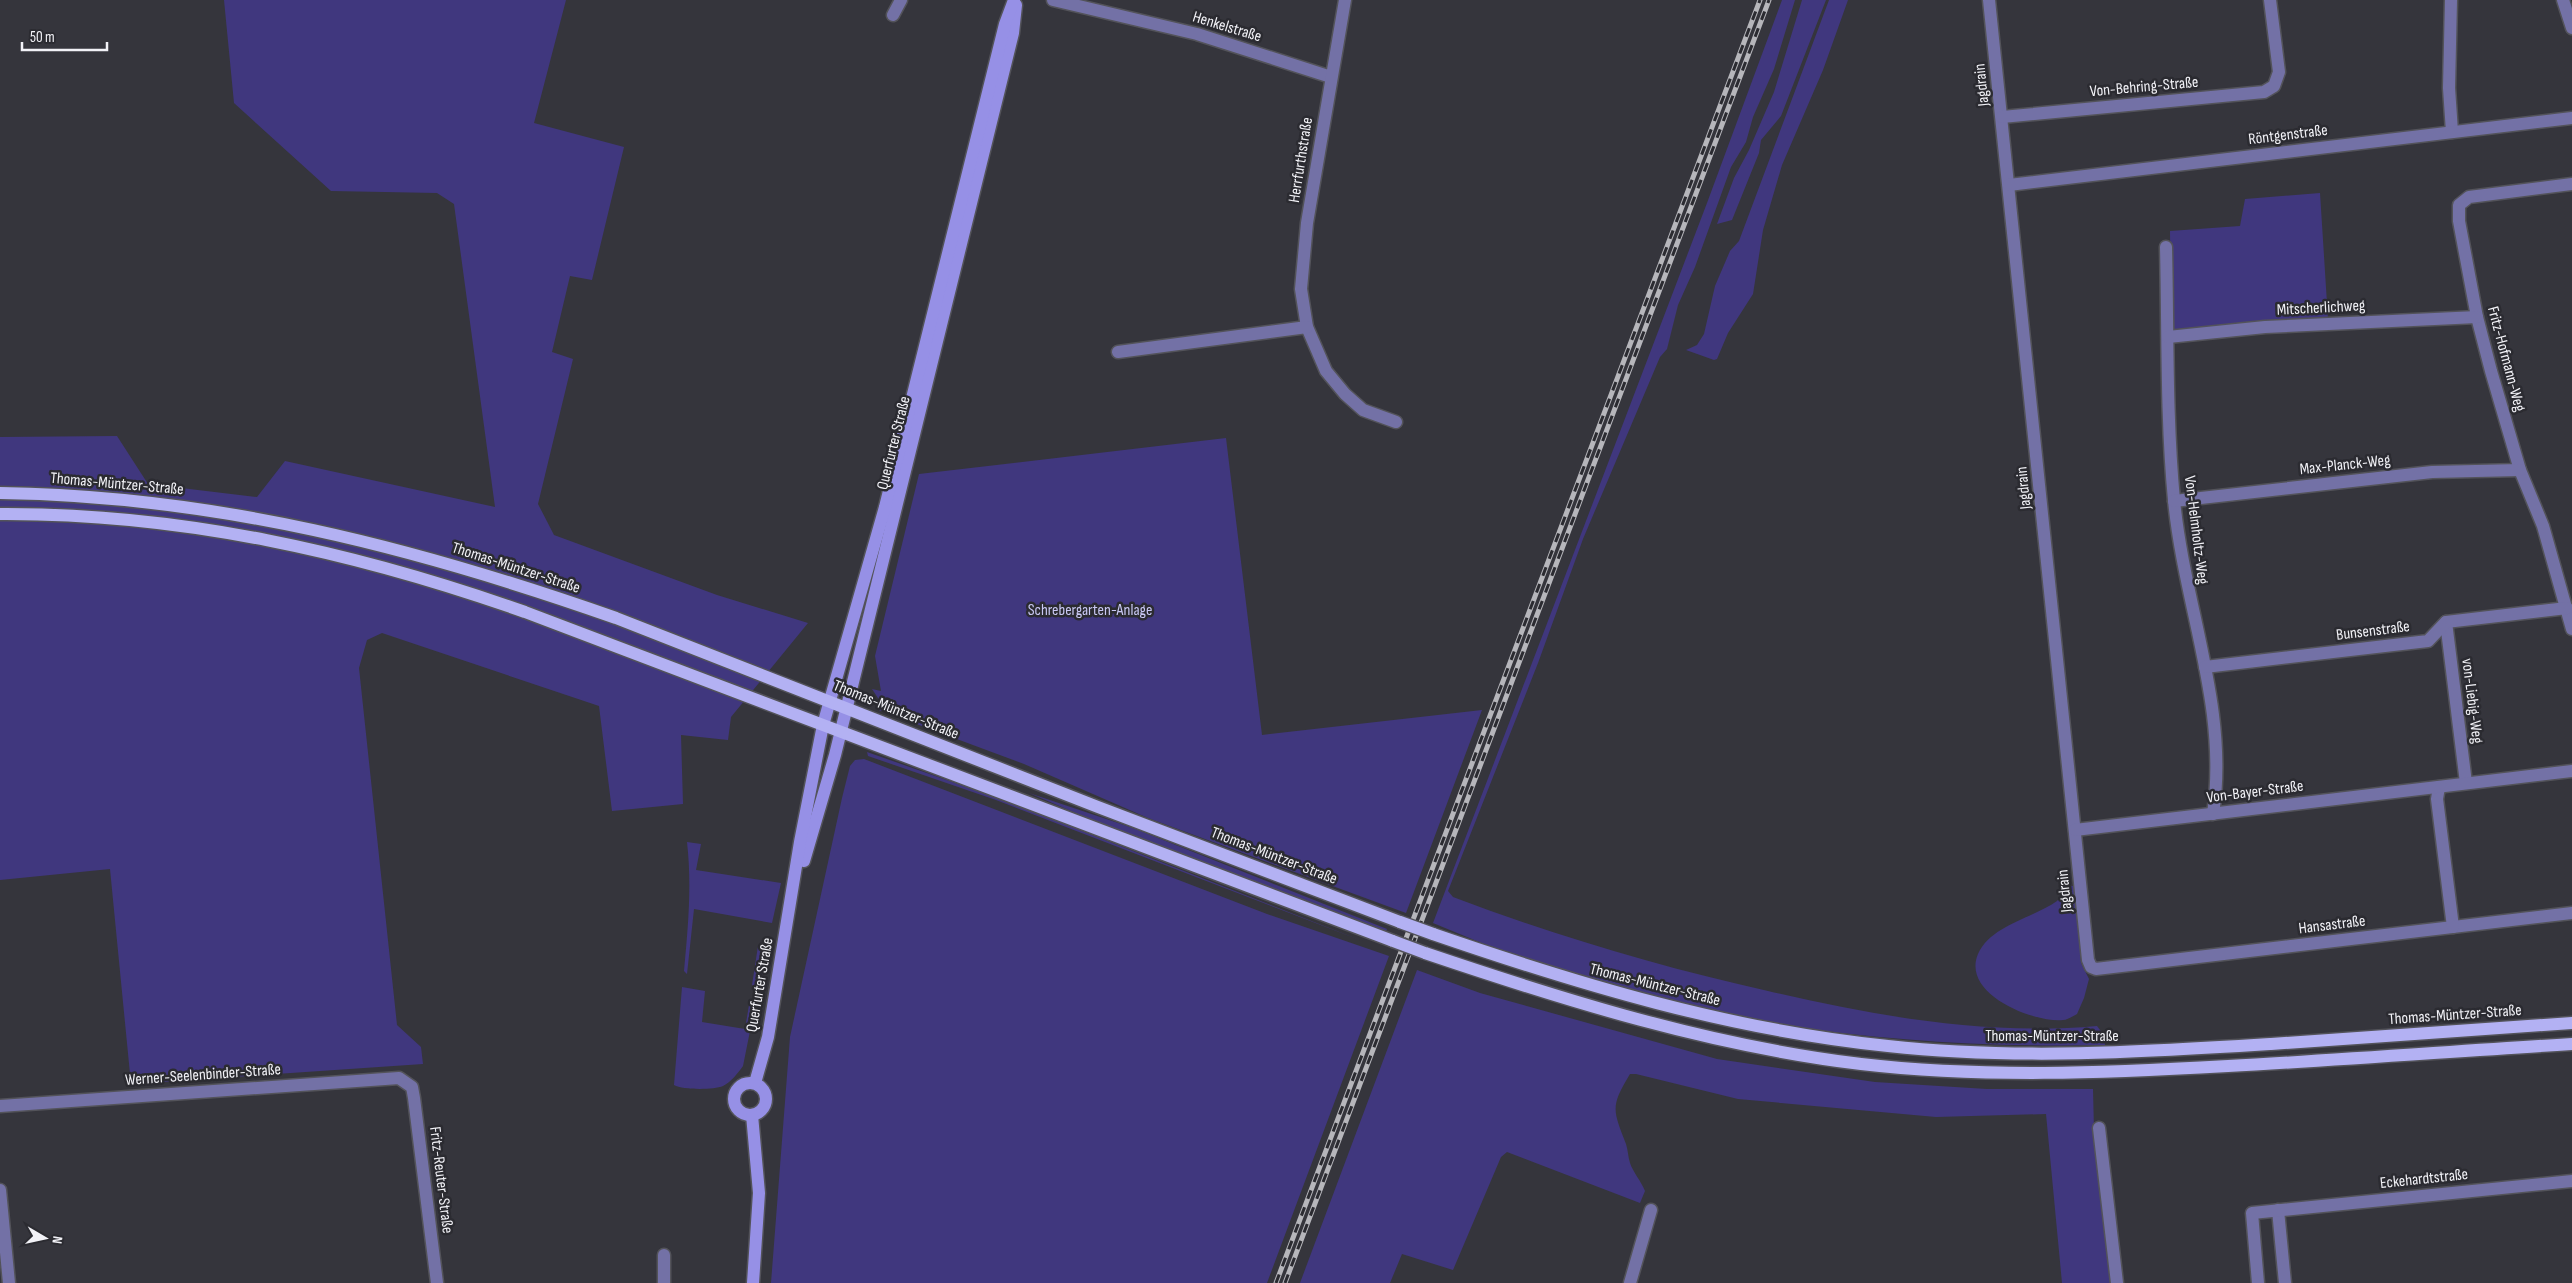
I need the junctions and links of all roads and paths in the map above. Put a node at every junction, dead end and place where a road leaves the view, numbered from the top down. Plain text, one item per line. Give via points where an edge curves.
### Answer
1 (902, 0) edge
2 (1015, 0) edge
3 (1052, 0) edge
4 (1345, 0) edge
5 (1989, 0) edge
6 (2270, 0) edge
7 (2451, 0) edge
8 (2563, 0) edge
9 (893, 15) dead end
10 (2572, 28) edge
11 (1331, 77) junction
12 (2002, 117) junction
13 (2572, 118) edge
14 (2452, 132) junction
15 (2572, 184) edge
16 (2009, 185) junction
17 (2166, 247) dead end
18 (2477, 317) junction
19 (1307, 327) junction
20 (2168, 337) junction
21 (1118, 352) dead end
22 (1396, 422) dead end
23 (2520, 470) junction
24 (0, 493) edge
25 (2174, 501) junction
26 (0, 514) edge
27 (2567, 608) junction
28 (2446, 622) junction
29 (2572, 630) edge
30 (2205, 667) junction
31 (829, 701) junction
32 (846, 708) junction
33 (822, 725) junction
34 (840, 732) junction
35 (2572, 770) edge
36 (2466, 783) junction
37 (2439, 787) junction
38 (2212, 814) junction
39 (2075, 830) junction
40 (794, 891) junction
41 (2572, 913) edge
42 (2453, 927) junction
43 (2096, 969) joint
44 (2572, 1023) edge
45 (2572, 1044) edge
46 (408, 1082) joint
47 (755, 1083) junction
48 (0, 1106) edge
49 (752, 1115) junction
50 (2099, 1128) dead end
51 (2572, 1181) edge
52 (0, 1190) edge
53 (1651, 1210) dead end
54 (2278, 1210) junction
55 (664, 1255) dead end
56 (9, 1283) edge
57 (437, 1283) edge
58 (664, 1283) edge
59 (753, 1283) edge
60 (1630, 1283) edge
61 (2117, 1283) edge
62 (2258, 1283) edge
63 (2285, 1283) edge

1 - 9 street
2 - 31 main road, Querfurter Straße via 1005,24 885,507
2 - 32 main road, Querfurter Straße via 1013,33
3 - 11 street, Henkelstraße via 1197,34
4 - 11 street, Herrfurthstraße
5 - 12 street, Jagdrain
6 - 12 street, Von-Behring-Straße via 2279,72 2274,86 2264,92
7 - 14 street via 2449,79
8 - 10 street
11 - 19 street, Herrfurthstraße via 1303,252 1302,289
12 - 16 street, Jagdrain
13 - 14 street, Röntgenstraße
14 - 16 street, Röntgenstraße
15 - 18 street, Fritz-Hofmann-Weg via 2469,197 2459,206
16 - 39 street, Jagdrain
17 - 20 street, Von-Helmholtz-Weg
18 - 20 street, Mitscherlichweg via 2265,327
18 - 23 street, Fritz-Hofmann-Weg
19 - 21 street
19 - 22 street, Herrfurthstraße via 1326,371 1345,394 1363,410
20 - 25 street, Von-Helmholtz-Weg
23 - 25 street, Max-Planck-Weg via 2432,472
23 - 27 street, Fritz-Hofmann-Weg via 2543,526
24 - 31 main road, Thomas-Müntzer-Straße via 125,499 200,508 357,539 543,592
25 - 30 street, Von-Helmholtz-Weg via 2186,584
26 - 33 main road via 128,519 204,528 348,557 409,573 525,612
27 - 28 street
27 - 29 street, Fritz-Hofmann-Weg
28 - 30 street, Bunsenstraße via 2428,641
28 - 36 street, von-Liebig-Weg
30 - 38 street, Von-Helmholtz-Weg via 2217,752 2217,786
31 - 32 main road, Thomas-Müntzer-Straße
31 - 33 main road, Querfurter Straße
32 - 34 main road, Querfurter Straße
32 - 44 main road, Thomas-Müntzer-Straße, bridge via 1433,934 1645,1001 1774,1029 1890,1047 2067,1054 2193,1049
33 - 34 main road
33 - 40 main road, Querfurter Straße
34 - 40 main road, Querfurter Straße
34 - 45 main road, bridge via 1425,953 1573,1002 1694,1034 1821,1058 1918,1069 2020,1074 2127,1072
35 - 36 street, Von-Bayer-Straße
36 - 37 street, Von-Bayer-Straße
37 - 38 street, Von-Bayer-Straße
37 - 42 street via 2437,799
38 - 39 street, Von-Bayer-Straße
39 - 43 street, Jagdrain via 2088,960
40 - 47 main road, Querfurter Straße via 768,1037
41 - 42 street, Hansastraße
42 - 43 street, Hansastraße
46 - 48 street, Werner-Seelenbinder-Straße via 391,1078
46 - 57 street, Fritz-Reuter-Straße via 414,1098
47 - 49 main road via 763,1089 766,1098 764,1108
47 - 49 main road via 744,1083 733,1096 739,1112
49 - 59 main road via 759,1193
50 - 61 street
51 - 54 street, Eckehardtstraße
52 - 56 street
53 - 60 street
54 - 62 street, Eckehardtstraße via 2252,1213
54 - 63 street
55 - 58 street

